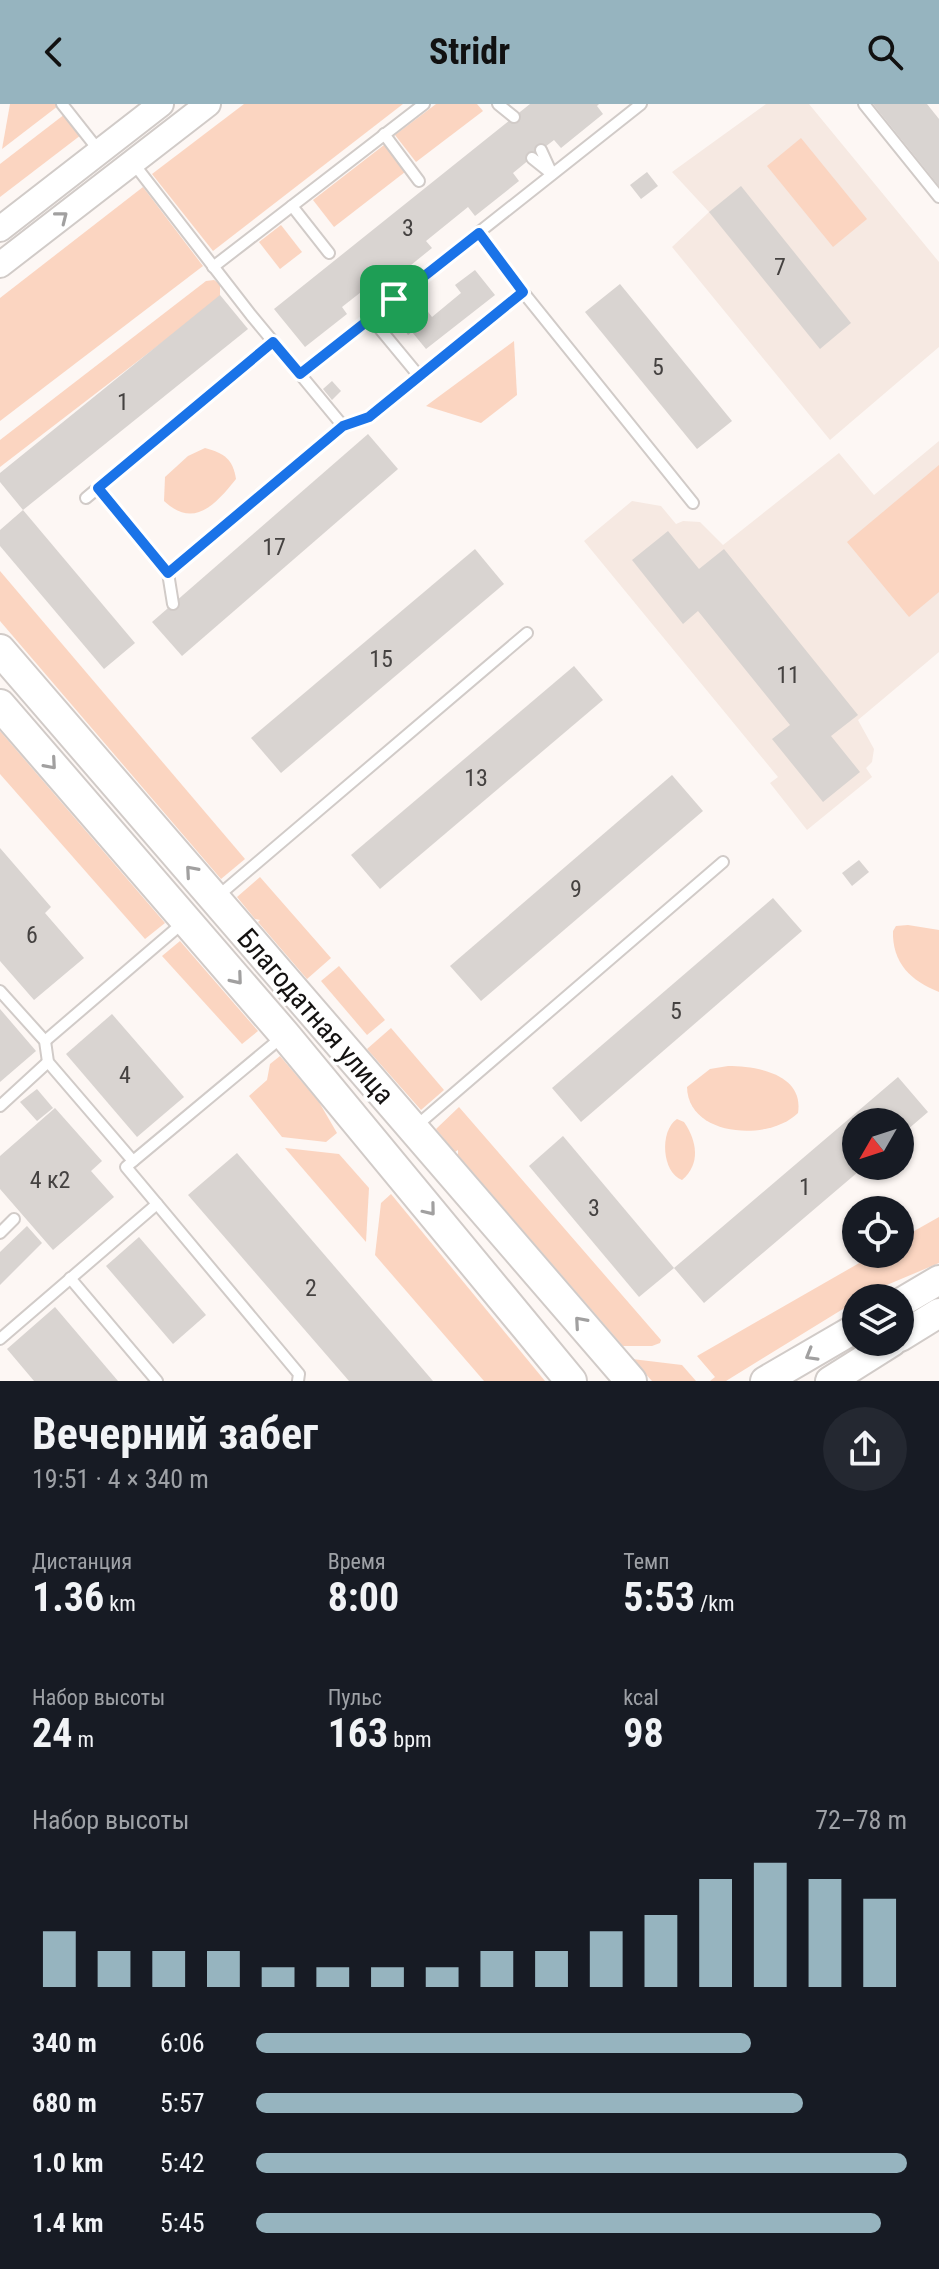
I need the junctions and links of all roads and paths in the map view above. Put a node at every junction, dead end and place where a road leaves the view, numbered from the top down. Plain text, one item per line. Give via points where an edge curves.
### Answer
1 (62, 104) edge
2 (161, 104) edge
3 (208, 104) edge
4 (424, 104) edge
5 (641, 104) edge
6 (864, 104) edge
7 (384, 134) junction
8 (100, 152) junction
9 (537, 154) dead end
10 (133, 162) junction
11 (552, 174) junction
12 (419, 181) dead end
13 (939, 197) edge
14 (292, 206) junction
15 (0, 229) edge
16 (479, 233) junction
17 (329, 253) dead end
18 (0, 265) edge
19 (213, 267) junction
20 (523, 292) junction
21 (371, 318) junction
22 (273, 342) junction
23 (300, 374) junction
24 (419, 376) junction
25 (343, 426) junction
26 (98, 488) junction
27 (86, 498) dead end
28 (693, 503) dead end
29 (168, 573) junction
30 (173, 604) dead end
31 (527, 633) dead end
32 (0, 650) edge
33 (0, 705) edge
34 (723, 862) dead end
35 (214, 899) junction
36 (187, 920) junction
37 (0, 991) edge
38 (285, 1035) junction
39 (45, 1041) junction
40 (48, 1062) junction
41 (0, 1106) edge
42 (413, 1129) junction
43 (133, 1161) junction
44 (157, 1204) junction
45 (14, 1219) dead end
46 (0, 1233) edge
47 (70, 1278) junction
48 (939, 1280) edge
49 (914, 1295) edge
50 (939, 1313) edge
51 (914, 1328) edge
52 (842, 1336) edge
53 (0, 1339) edge
54 (870, 1356) edge
55 (157, 1381) edge
56 (298, 1381) edge
57 (571, 1381) edge
58 (631, 1381) edge
59 (765, 1381) edge
60 (830, 1381) edge

1 - 8 lane
2 - 8 street
3 - 10 street
4 - 7 lane
5 - 11 lane
6 - 13 lane
7 - 12 lane
7 - 14 lane
8 - 15 street
9 - 11 lane
18 -> 10 street
10 - 19 lane
11 - 16 lane
14 - 17 lane
14 - 19 lane
16 - 20 lane
16 - 21 lane
19 - 22 lane
20 - 24 lane
20 - 28 lane
21 - 23 lane
21 - 24 lane
22 - 23 lane
22 - 26 lane
23 - 25 lane
24 - 25 lane via 369,417
25 - 29 lane
26 - 27 lane
26 - 29 lane
29 - 30 lane
31 - 35 lane
35 -> 32 main road, Благодатная улица
33 -> 36 main road, Благодатная улица
34 - 42 lane
35 - 42 main road, Благодатная улица
36 -> 38 main road, Благодатная улица
36 - 39 lane
37 - 39 lane
38 - 43 lane
38 -> 57 main road, Благодатная улица
39 - 40 lane
40 - 41 lane
40 - 43 lane
58 -> 42 main road, Благодатная улица
43 - 44 lane via 126,1167
44 - 47 lane
44 - 56 lane via 299,1374
45 - 46 lane
47 - 53 lane
47 - 55 lane
48 - 49 main road
50 - 51 main road
52 -> 59 main road
54 - 60 main road

